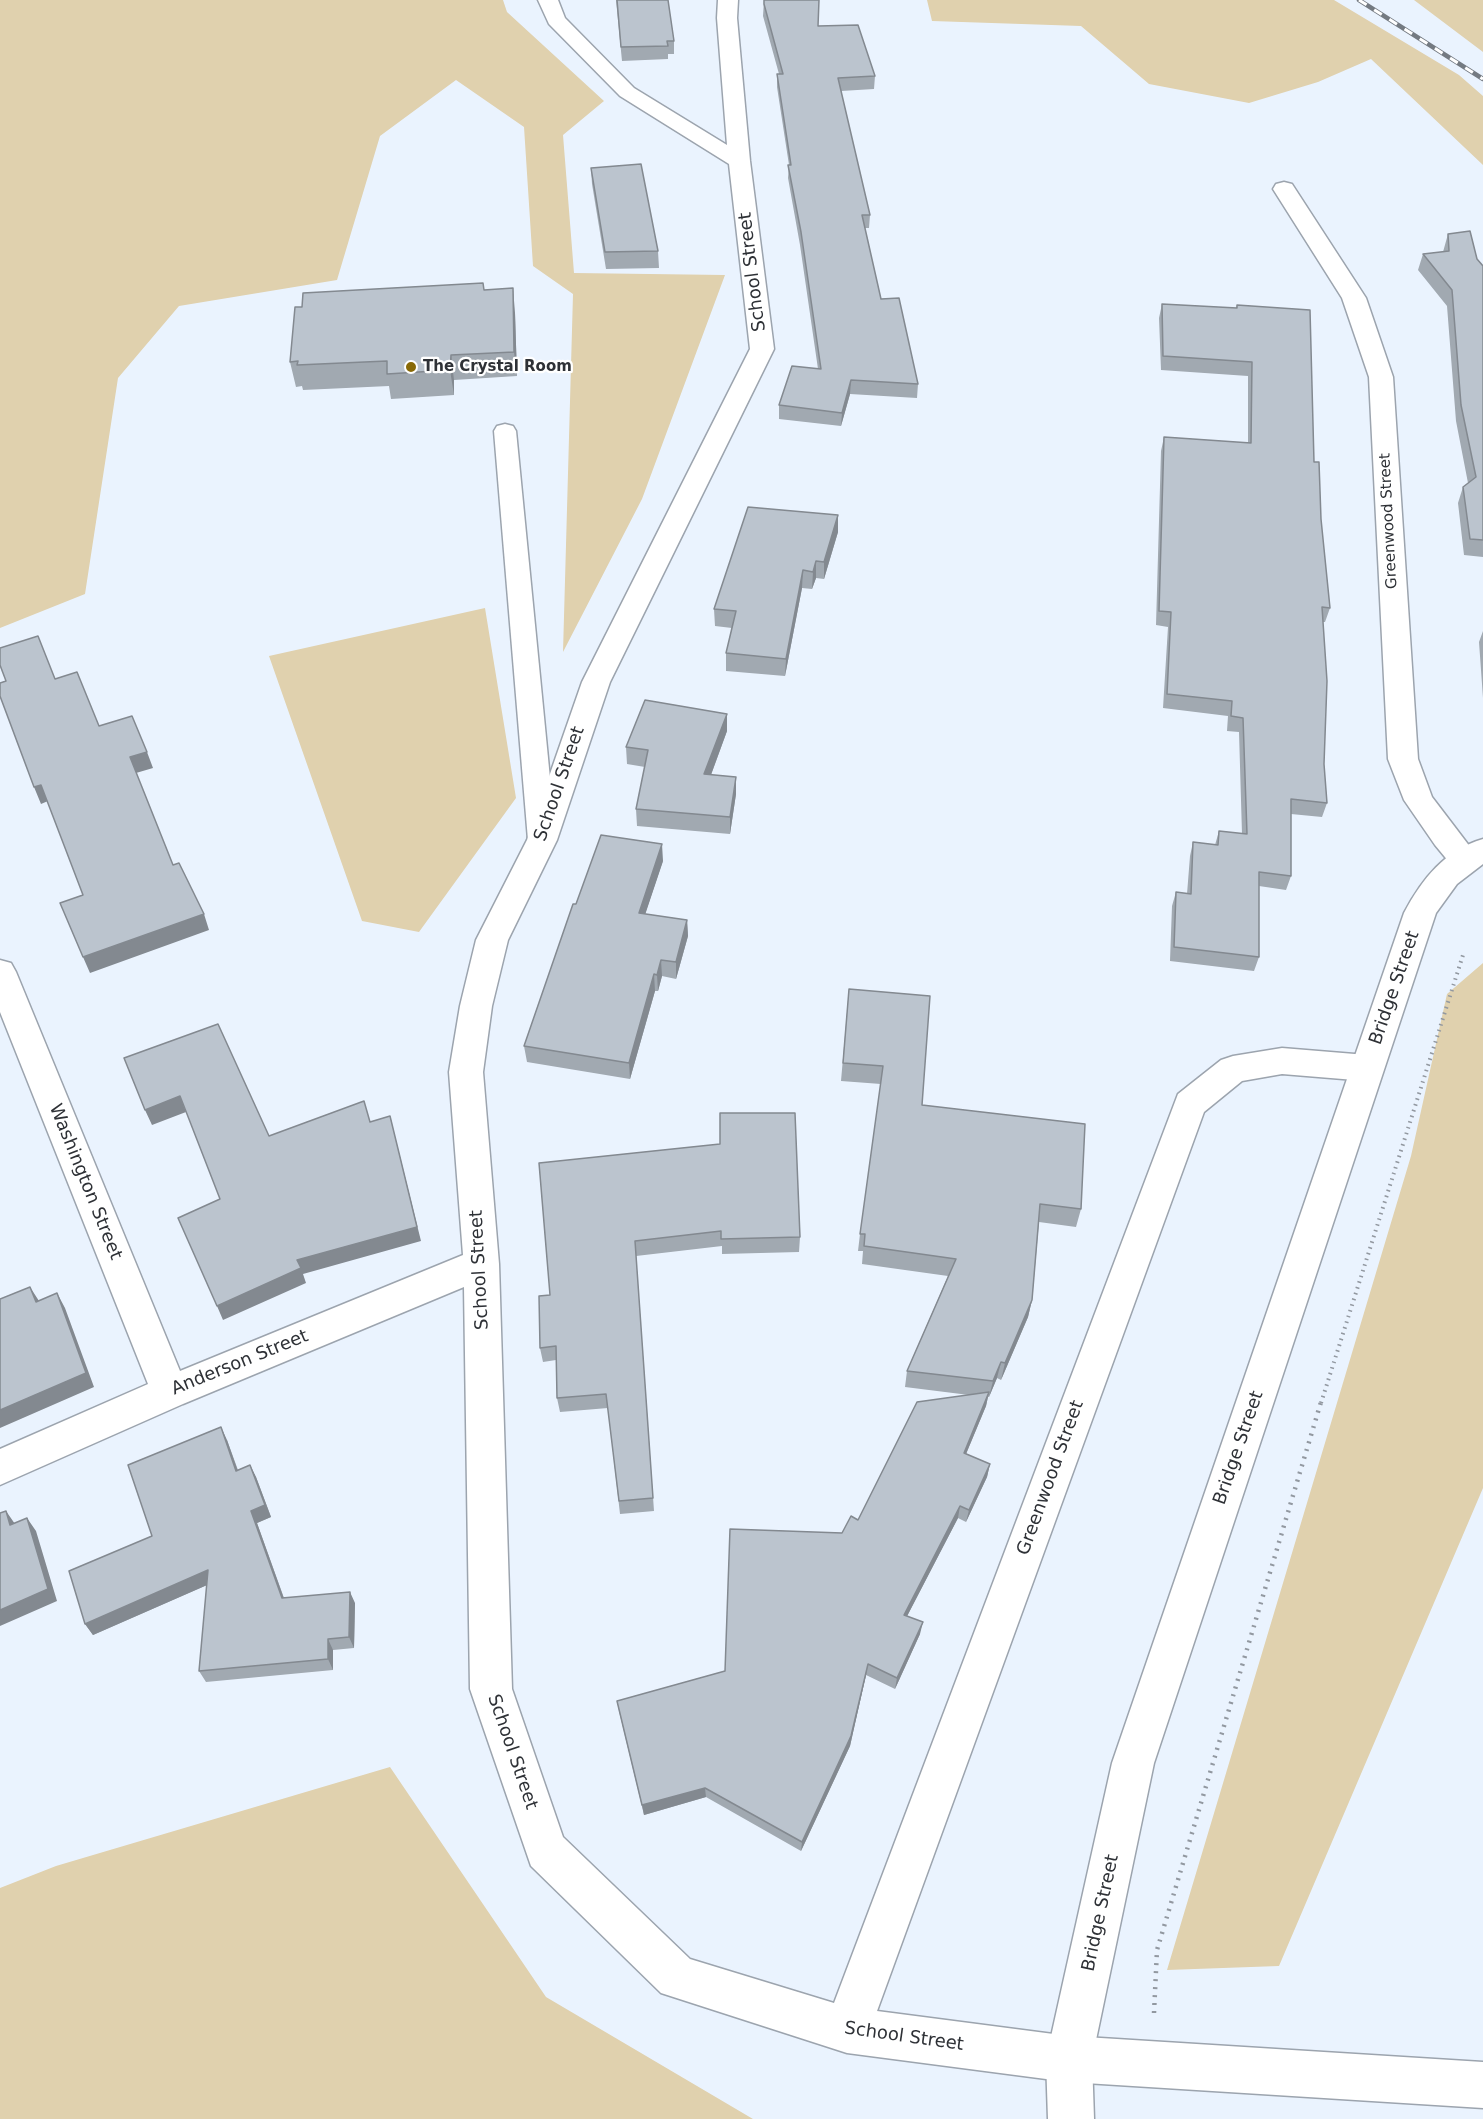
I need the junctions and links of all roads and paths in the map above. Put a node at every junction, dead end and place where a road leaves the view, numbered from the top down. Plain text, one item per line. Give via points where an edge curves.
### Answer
1 (548, 0) edge
2 (728, 0) edge
3 (739, 160) junction
4 (1284, 189) dead end
5 (506, 431) dead end
6 (542, 840) junction
7 (1474, 855) edge
8 (1463, 955) dead end
9 (0, 972) edge
10 (1367, 1068) junction
11 (481, 1264) junction
12 (170, 1392) junction
13 (0, 1467) edge
14 (847, 2030) junction
15 (1069, 2059) junction
16 (1151, 2064) junction
17 (1483, 2085) edge
18 (1071, 2119) edge

1 - 3 street via 555,20 627,92
2 - 3 street, School Street
3 - 6 street, School Street via 762,349 596,681
4 - 7 street, Greenwood Street via 1354,298 1381,377 1402,759 1421,803
5 - 6 lane
6 - 11 street, School Street via 492,940 476,1005 466,1072
7 - 10 street, Bridge Street via 1446,875 1425,902
8 - 16 path via 1346,1319 1157,1950
9 - 12 street, Washington Street
10 - 14 street, Greenwood Street via 1282,1062 1233,1069 1190,1104
10 - 15 street, Bridge Street via 1133,1763
11 - 12 street, Anderson Street
11 - 14 street, School Street via 490,1689 546,1851 676,1977
12 - 13 street, Anderson Street
14 - 15 street, School Street
15 - 16 street
15 - 18 street, Bridge Street
16 - 17 street

